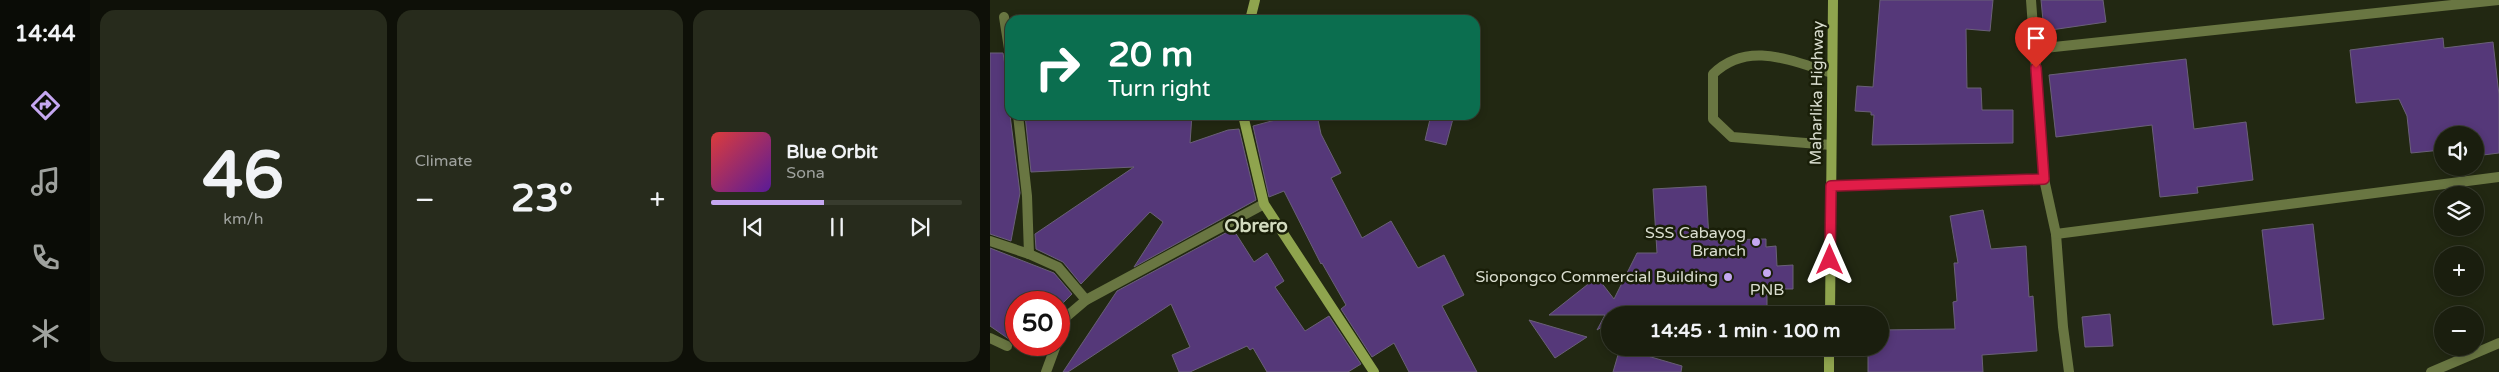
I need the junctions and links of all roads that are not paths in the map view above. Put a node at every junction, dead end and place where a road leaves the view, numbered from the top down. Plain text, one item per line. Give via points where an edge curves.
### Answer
1 (1255, 0) edge
2 (1833, 0) edge
3 (2031, 0) edge
4 (2499, 0) edge
5 (1251, 15) edge
6 (1004, 17) dead end
7 (1005, 23) edge
8 (2035, 50) junction
9 (1832, 73) junction
10 (1019, 120) edge
11 (1244, 120) edge
12 (1831, 145) junction
13 (2499, 177) edge
14 (2044, 179) junction
15 (1831, 186) junction
16 (1264, 204) junction
17 (2056, 234) junction
18 (990, 241) edge
19 (1029, 254) junction
20 (1086, 300) junction
21 (1830, 306) edge
22 (1070, 314) edge
23 (990, 338) edge
24 (2499, 343) edge
25 (1005, 345) edge
26 (1052, 356) edge
27 (1830, 356) edge
28 (1046, 372) edge
29 (1374, 372) edge
30 (1829, 372) edge
31 (2069, 372) edge
32 (2431, 372) edge

1 - 5 main road
2 - 9 main road, Maharlika Highway
3 - 8 street
4 - 8 street
6 - 7 street
8 - 14 street
9 - 12 main road, Maharlika Highway
9 - 12 street via 1756,54 1725,62 1712,74 1713,119 1732,136
10 - 19 street via 1028,196
11 - 16 main road
12 - 15 main road, Maharlika Highway
13 - 17 street
14 - 15 street
14 - 17 street
15 - 21 main road, Maharlika Highway
16 - 20 street
16 - 29 main road
17 - 31 street via 2062,327
18 - 19 street
19 - 20 street via 1058,267
20 - 22 street
23 - 25 street
24 - 32 street
26 - 28 street
27 - 30 main road

